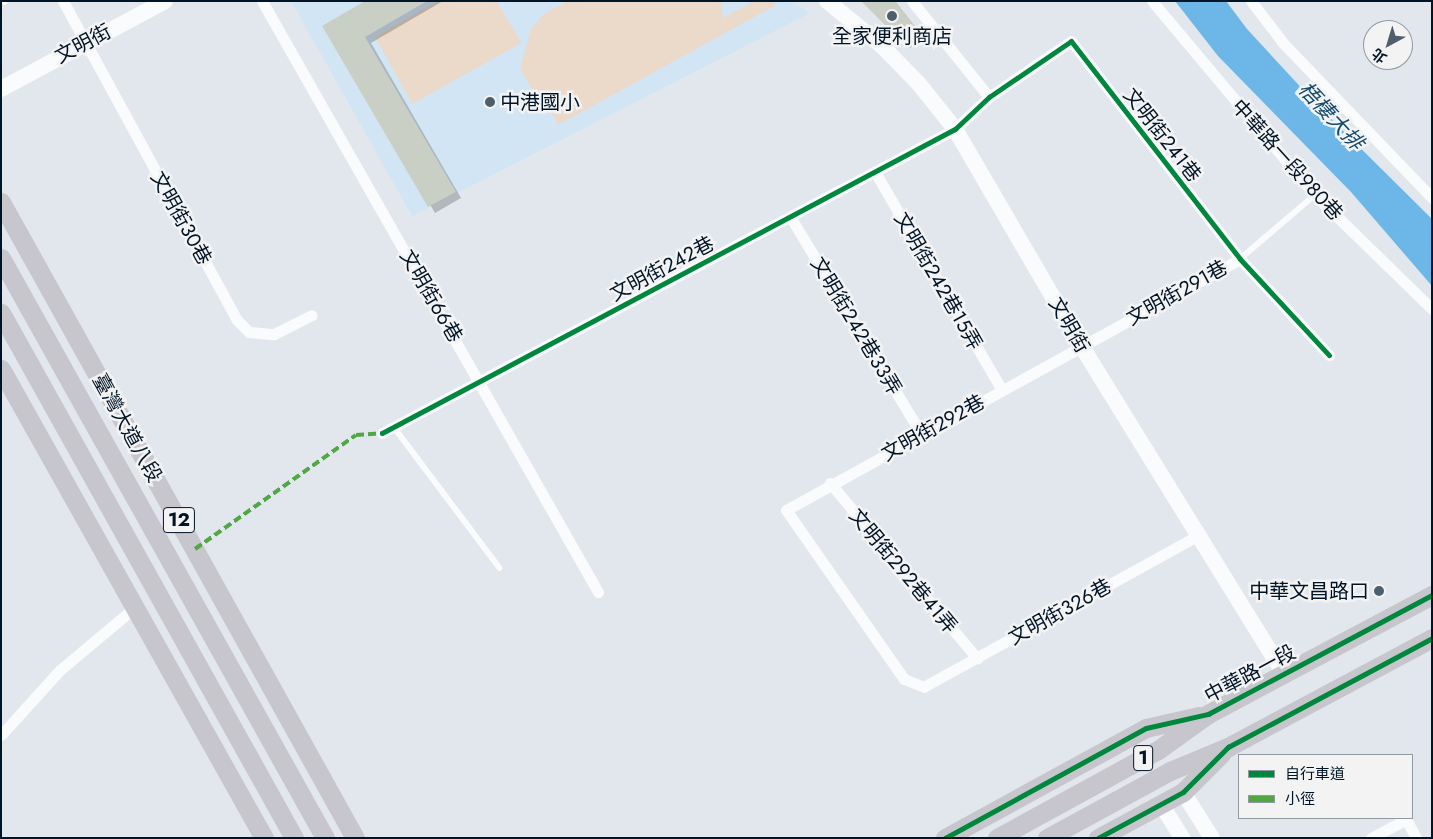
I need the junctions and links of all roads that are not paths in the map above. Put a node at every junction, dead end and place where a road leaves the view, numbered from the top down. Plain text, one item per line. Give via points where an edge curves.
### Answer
1 (63, 1) edge
2 (165, 1) edge
3 (262, 1) edge
4 (827, 1) edge
5 (912, 1) edge
6 (1152, 1) edge
7 (1251, 1) edge
8 (84, 43) junction
9 (1, 89) edge
10 (989, 97) junction
11 (954, 129) junction
12 (875, 172) junction
13 (1315, 196) junction
14 (1432, 198) edge
15 (1, 202) edge
16 (791, 218) junction
17 (1, 258) edge
18 (1240, 259) junction
19 (1432, 309) edge
20 (1, 313) edge
21 (312, 315) dead end
22 (1082, 347) junction
23 (1329, 355) dead end
24 (1, 369) edge
25 (480, 382) junction
26 (1002, 390) junction
27 (394, 427) junction
28 (382, 433) dead end
29 (922, 436) junction
30 (830, 484) junction
31 (1197, 536) junction
32 (500, 568) dead end
33 (598, 592) dead end
34 (1432, 595) edge
35 (135, 607) junction
36 (1432, 638) edge
37 (977, 658) junction
38 (1283, 673) junction
39 (924, 688) joint
40 (1208, 714) junction
41 (1, 735) edge
42 (1228, 747) junction
43 (1183, 792) junction
44 (1161, 804) junction
45 (264, 838) edge
46 (294, 838) edge
47 (325, 838) edge
48 (355, 838) edge
49 (945, 838) edge
50 (997, 838) edge
51 (1047, 838) edge
52 (1098, 838) edge
53 (1182, 838) edge
54 (1212, 838) edge
55 (1371, 838) edge
56 (1416, 838) edge

1 - 8 street, 文明街30巷
2 - 8 street, 文明街
3 - 25 street, 文明街66巷
4 - 11 street, 文明街 via 881,45 919,84
5 - 10 street
6 - 13 street, 中華路一段980巷
7 - 14 street via 1284,44
8 - 9 street, 文明街
8 - 21 street, 文明街30巷 via 237,320 249,332 274,334
10 - 11 street, 文明街241巷
10 - 18 street, 文明街241巷 via 1071,41
11 - 12 street, 文明街242巷
11 - 22 street, 文明街
12 - 16 street, 文明街242巷
12 - 26 street, 文明街242巷15弄
13 - 18 lane, 文明街291巷
13 - 19 street, 中華路一段980巷
15 - 48 main road, 臺灣大道八段 / 12
16 - 25 street, 文明街242巷
16 - 29 street, 文明街242巷33弄
17 - 47 main road, 臺灣大道八段 / 12
18 - 22 street, 文明街291巷
18 - 23 street, 文明街241巷
20 - 46 main road
22 - 26 street, 文明街292巷
22 - 31 street, 文明街
24 - 35 main road
25 - 27 street, 文明街242巷
25 - 33 street, 文明街66巷
26 - 29 street, 文明街292巷
27 - 28 street, 文明街242巷
27 - 32 lane
29 - 30 street, 文明街292巷
30 - 37 street, 文明街292巷41弄
30 - 39 street, 文明街292巷 via 786,510 904,679
31 - 37 street, 文明街326巷
31 - 38 street, 文明街
34 - 38 main road, 中華路一段 / 1
35 - 41 street via 60,670
35 - 45 main road
36 - 42 main road, 1
37 - 39 street, 文明街326巷
38 - 40 main road, 中華路一段 / 1
40 - 49 main road, 中華路一段 / 1 via 1146,728
40 - 50 main road, 中華路一段 / 1 via 1158,750
42 - 43 main road, 1
42 - 51 main road, 1 via 1170,771
43 - 44 main road, 1
43 - 54 street
44 - 52 main road, 1
44 - 53 street
55 - 56 street via 1406,819

